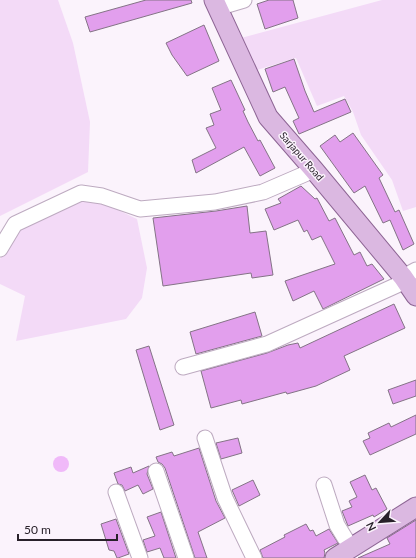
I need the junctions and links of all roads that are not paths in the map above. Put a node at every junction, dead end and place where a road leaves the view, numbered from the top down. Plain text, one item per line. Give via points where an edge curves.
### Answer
1 (244, 0) edge
2 (215, 4) edge
3 (314, 170) junction
4 (0, 249) edge
5 (410, 281) edge
6 (183, 367) dead end
7 (205, 438) dead end
8 (156, 471) dead end
9 (324, 485) dead end
10 (116, 492) dead end
11 (416, 507) edge
12 (351, 548) junction
13 (140, 558) edge
14 (186, 558) edge
15 (254, 558) edge
16 (335, 558) edge

1 - 2 street
2 - 3 main road, Sarjapur Road via 268,117
3 - 4 street via 263,192 215,202 140,209 102,196 81,194 15,224
3 - 5 main road, Sarjapur Road
5 - 6 street via 267,344
7 - 15 street via 225,498
8 - 14 street
9 - 12 street via 337,525
10 - 13 street
11 - 12 main road
12 - 16 main road

